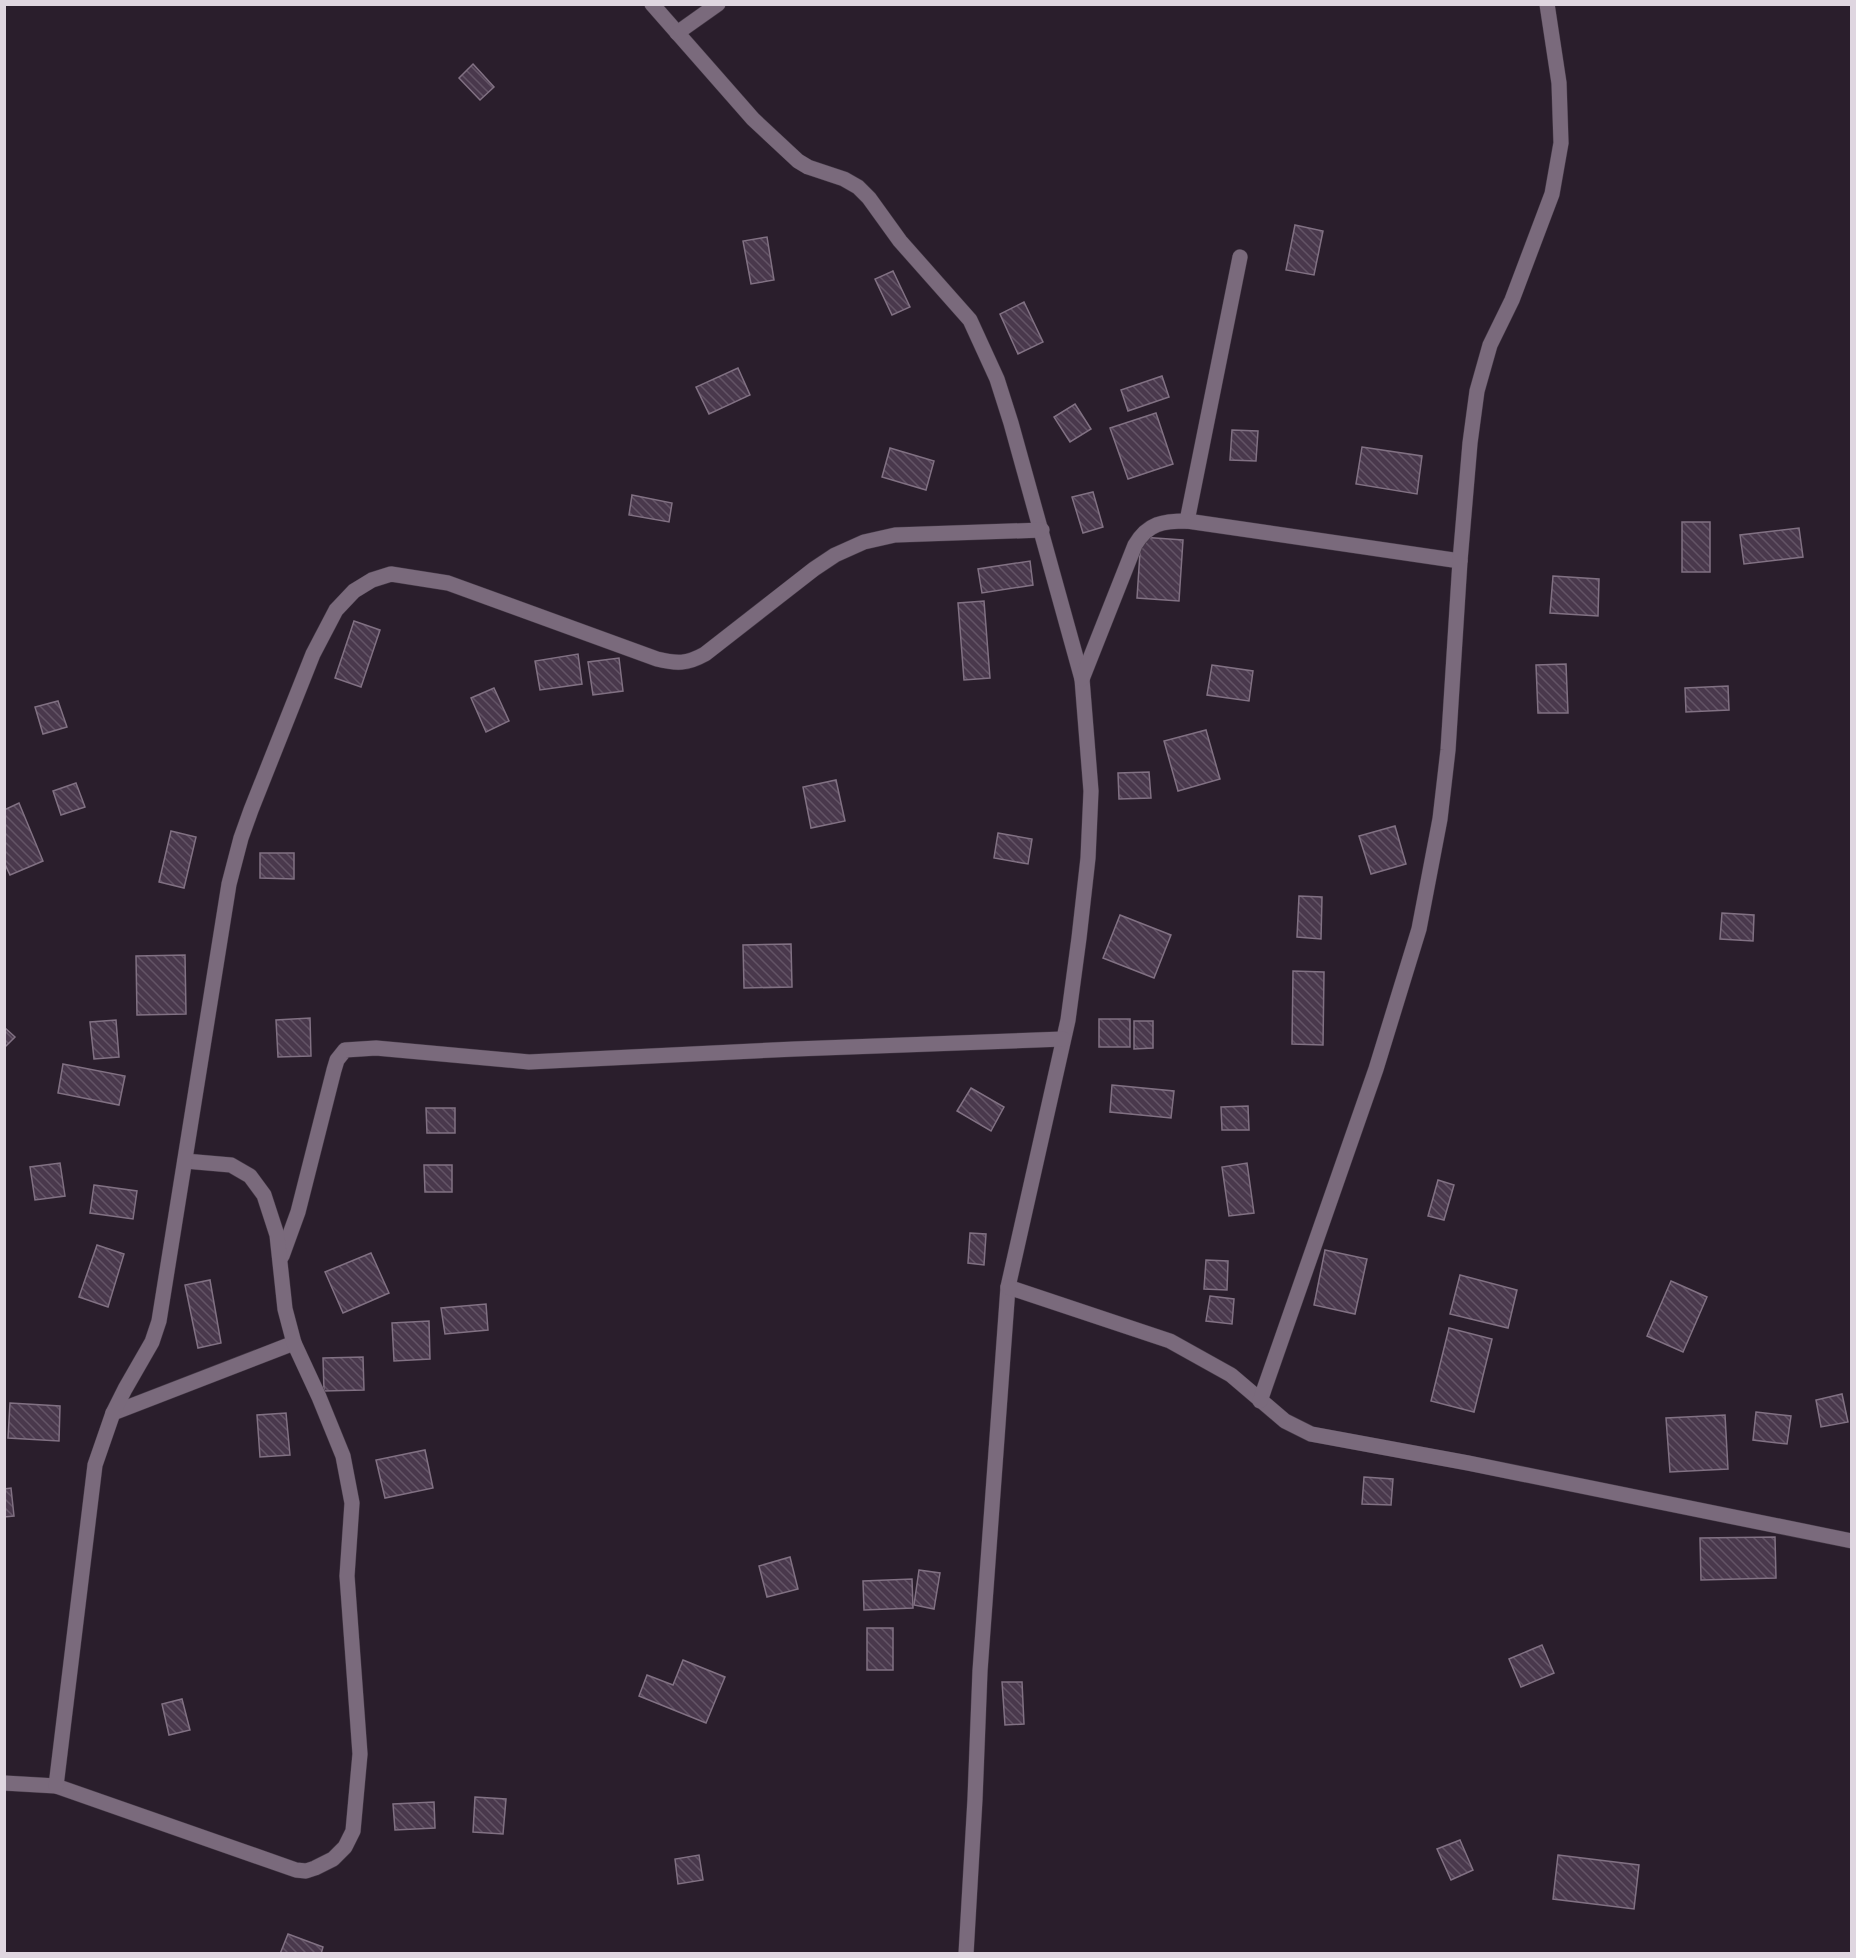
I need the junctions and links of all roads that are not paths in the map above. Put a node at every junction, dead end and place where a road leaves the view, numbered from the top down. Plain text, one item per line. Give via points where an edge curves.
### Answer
1 (652, 4) edge
2 (718, 4) edge
3 (1547, 4) edge
4 (677, 33) junction
5 (1240, 257) dead end
6 (1187, 521) junction
7 (1042, 530) junction
8 (1460, 561) junction
9 (1082, 679) junction
10 (1063, 1039) junction
11 (185, 1161) junction
12 (281, 1259) junction
13 (1008, 1287) junction
14 (294, 1343) junction
15 (1260, 1401) junction
16 (113, 1413) junction
17 (1851, 1541) edge
18 (4, 1783) edge
19 (56, 1786) junction
20 (966, 1953) edge

1 - 4 street
2 - 4 street
3 - 8 street via 1559,83 1561,143 1552,194 1512,300 1490,345 1477,391
4 - 7 street via 753,119 798,161 844,179 864,193 900,241 970,320 997,379
5 - 6 street
6 - 8 street
6 - 9 street via 1166,521 1142,534
7 - 9 street
7 - 11 street via 895,535 864,542 814,569 705,654 673,663 448,583 391,574 354,591 336,609 314,654 241,838 229,885
8 - 15 street via 1449,750 1419,929 1376,1069
9 - 10 street via 1091,791 1088,858
10 - 12 street via 530,1062 376,1048 345,1050 337,1059 298,1212
10 - 13 street
11 - 12 street via 231,1165 250,1176 271,1213
11 - 16 street via 159,1321 152,1342
12 - 14 street via 285,1309
13 - 15 street via 1170,1341 1231,1375
13 - 20 street via 980,1671
14 - 16 street
14 - 19 street via 343,1456 352,1503 347,1576 360,1754 353,1831 345,1847 315,1868 296,1869
15 - 17 street via 1285,1421 1311,1434
16 - 19 street via 95,1465
18 - 19 street

